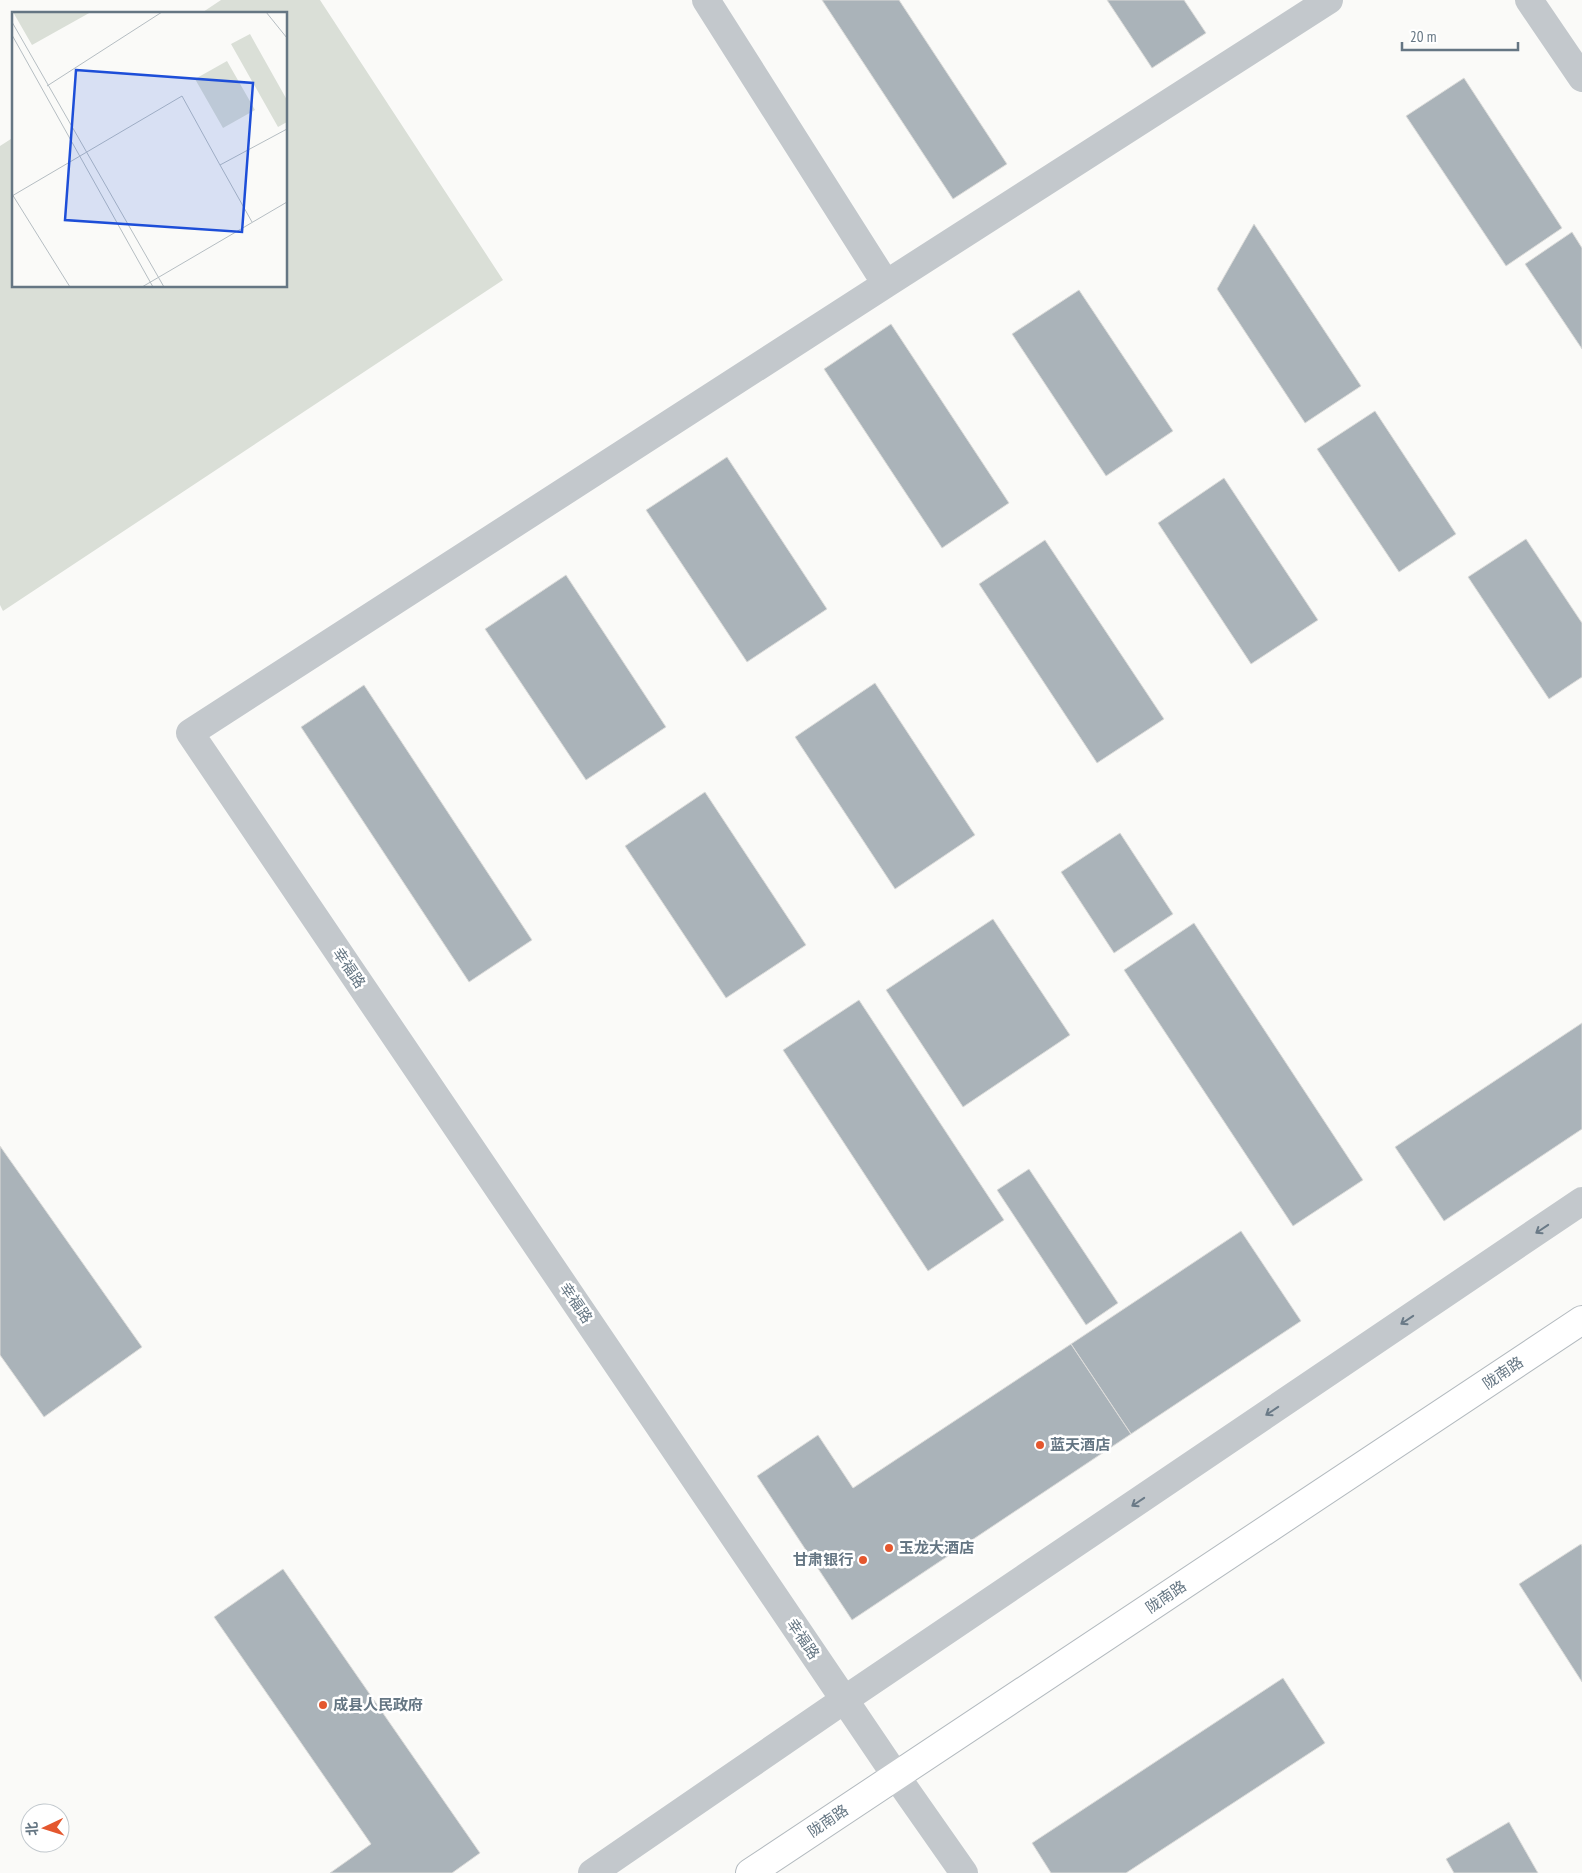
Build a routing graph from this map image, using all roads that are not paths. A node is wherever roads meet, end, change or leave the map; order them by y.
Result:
1 (706, 0) edge
2 (1329, 0) edge
3 (1529, 0) edge
4 (1582, 78) edge
5 (886, 284) junction
6 (1582, 1201) edge
7 (1582, 1320) edge
8 (844, 1700) junction
9 (896, 1776) junction
10 (592, 1873) edge
11 (750, 1873) edge
12 (964, 1873) edge

1 - 5 street
2 - 5 street
3 - 4 street
5 - 8 street, 幸福路
6 -> 8 street
7 - 9 main road, 陇南路
8 - 9 street, 幸福路
8 - 10 street
9 - 11 main road, 陇南路
9 - 12 street, 幸福路

